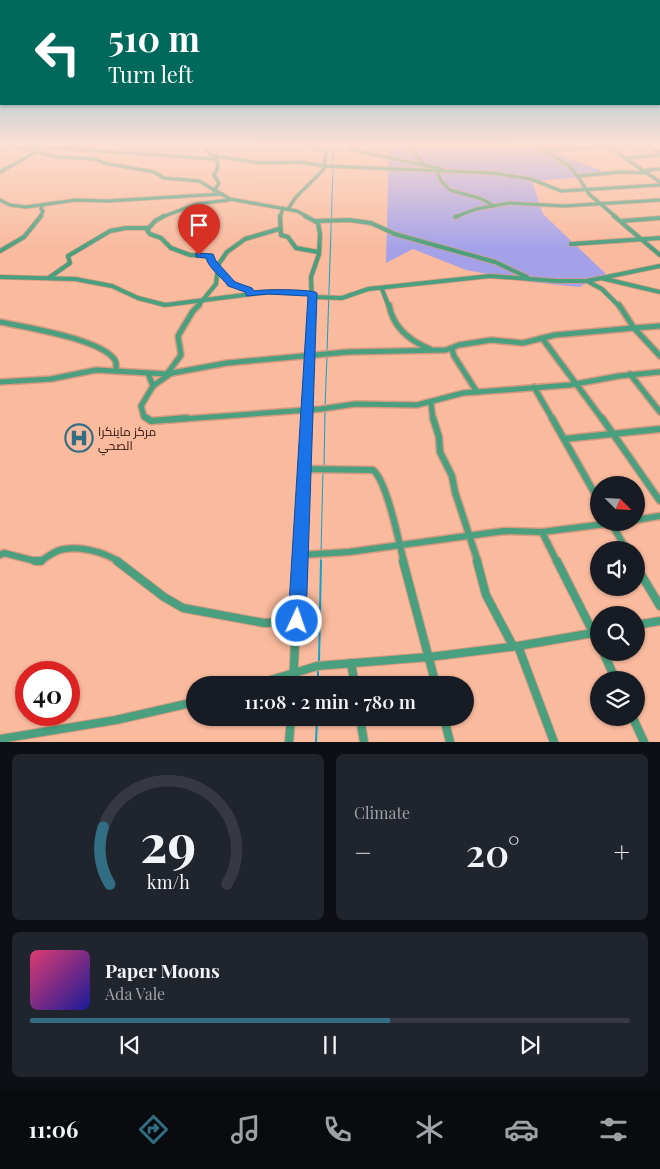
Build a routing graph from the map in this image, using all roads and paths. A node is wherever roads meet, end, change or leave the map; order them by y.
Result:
1 (183, 180) edge
2 (217, 180) edge
3 (314, 180) edge
4 (441, 180) edge
5 (532, 180) edge
6 (581, 180) edge
7 (660, 183) edge
8 (587, 189) junction
9 (214, 191) junction
10 (222, 194) junction
11 (0, 200) edge
12 (230, 200) junction
13 (660, 200) edge
14 (602, 204) junction
15 (42, 205) junction
16 (494, 206) junction
17 (283, 208) junction
18 (288, 209) junction
19 (455, 217) dead end
20 (660, 218) edge
21 (317, 221) junction
22 (620, 221) junction
23 (148, 228) junction
24 (279, 229) junction
25 (660, 238) edge
26 (642, 240) junction
27 (571, 244) dead end
28 (0, 251) edge
29 (318, 252) junction
30 (660, 255) edge
31 (660, 266) edge
32 (217, 267) junction
33 (0, 277) edge
34 (50, 277) junction
35 (530, 278) junction
36 (599, 278) junction
37 (587, 281) junction
38 (601, 286) junction
39 (382, 288) junction
40 (660, 292) edge
41 (251, 294) junction
42 (313, 295) junction
43 (205, 299) junction
44 (0, 322) edge
45 (660, 326) edge
46 (634, 328) junction
47 (542, 338) junction
48 (452, 349) junction
49 (436, 350) junction
50 (446, 350) junction
51 (310, 356) junction
52 (454, 356) junction
53 (660, 356) edge
54 (116, 371) junction
55 (660, 372) edge
56 (148, 373) junction
57 (169, 374) junction
58 (630, 374) junction
59 (0, 382) edge
60 (576, 385) junction
61 (153, 386) junction
62 (534, 387) junction
63 (477, 392) junction
64 (431, 402) junction
65 (307, 410) junction
66 (660, 412) edge
67 (660, 429) edge
68 (614, 434) junction
69 (564, 439) junction
70 (304, 469) junction
71 (590, 485) edge
72 (660, 502) edge
73 (660, 516) edge
74 (645, 518) edge
75 (590, 526) edge
76 (542, 532) junction
77 (469, 535) junction
78 (400, 544) junction
79 (0, 555) edge
80 (300, 555) junction
81 (645, 581) edge
82 (660, 606) edge
83 (297, 621) junction
84 (660, 621) edge
85 (590, 622) edge
86 (645, 624) edge
87 (590, 634) edge
88 (515, 646) junction
89 (429, 657) junction
90 (351, 663) junction
91 (294, 673) junction
92 (284, 676) edge
93 (294, 676) edge
94 (353, 676) edge
95 (434, 676) edge
96 (186, 704) edge
97 (290, 726) edge
98 (361, 726) edge
99 (446, 726) edge
100 (637, 726) edge
101 (0, 739) edge
102 (289, 742) edge
103 (364, 742) edge
104 (450, 742) edge
105 (554, 742) edge
106 (644, 742) edge

1 - 9 street
2 - 9 street
3 - 18 street
4 - 16 street
5 - 8 street
6 - 8 street
7 - 8 street
8 - 14 street
9 - 10 street
10 - 12 street
10 - 15 street
11 - 15 street
12 - 17 street
12 - 23 street
13 - 14 street
14 - 16 street
14 - 22 street
15 - 28 street
16 - 19 street
17 - 18 street
17 - 24 street
18 - 21 street
20 - 22 street
21 - 29 street
21 - 35 street
22 - 26 street
23 - 32 street
23 - 34 street
24 - 29 street
24 - 32 street
25 - 26 street
26 - 27 street
26 - 30 street
29 - 42 street
31 - 36 street
32 - 41 street
32 - 43 street
33 - 34 street
34 - 43 street
35 - 37 street
35 - 39 street
36 - 37 street
36 - 38 street
36 - 40 street
37 - 38 street
38 - 46 street
39 - 42 street
39 - 49 street
41 - 42 street
41 - 43 street
42 - 51 street
43 - 57 street
44 - 54 street
45 - 46 street
46 - 47 street
46 - 53 street
47 - 48 street
47 - 60 street
48 - 50 street
48 - 52 street
49 - 50 street
49 - 51 street
50 - 52 street
51 - 57 street
51 - 65 street
52 - 63 street
54 - 56 street
54 - 59 street
55 - 58 street
56 - 57 street
56 - 61 street
57 - 61 street
58 - 60 street
58 - 66 street
60 - 62 street
60 - 68 street
61 - 65 street
62 - 63 street
62 - 69 street
63 - 64 street
64 - 65 street
64 - 77 street
65 - 70 street
67 - 68 street
68 - 69 street
68 - 72 street
69 - 71 street
70 - 78 street
70 - 80 street
73 - 74 street
75 - 76 street
76 - 77 street
76 - 85 street
77 - 78 street
77 - 88 street
78 - 80 street
78 - 89 street
79 - 83 street
80 - 83 street
81 - 82 street
83 - 91 street
84 - 86 street
87 - 88 street
88 - 89 street
88 - 105 street
89 - 90 street
89 - 95 street
90 - 91 street
90 - 94 street
91 - 92 street
91 - 93 street
96 - 101 street
97 - 102 street
98 - 103 street
99 - 104 street
100 - 106 street

